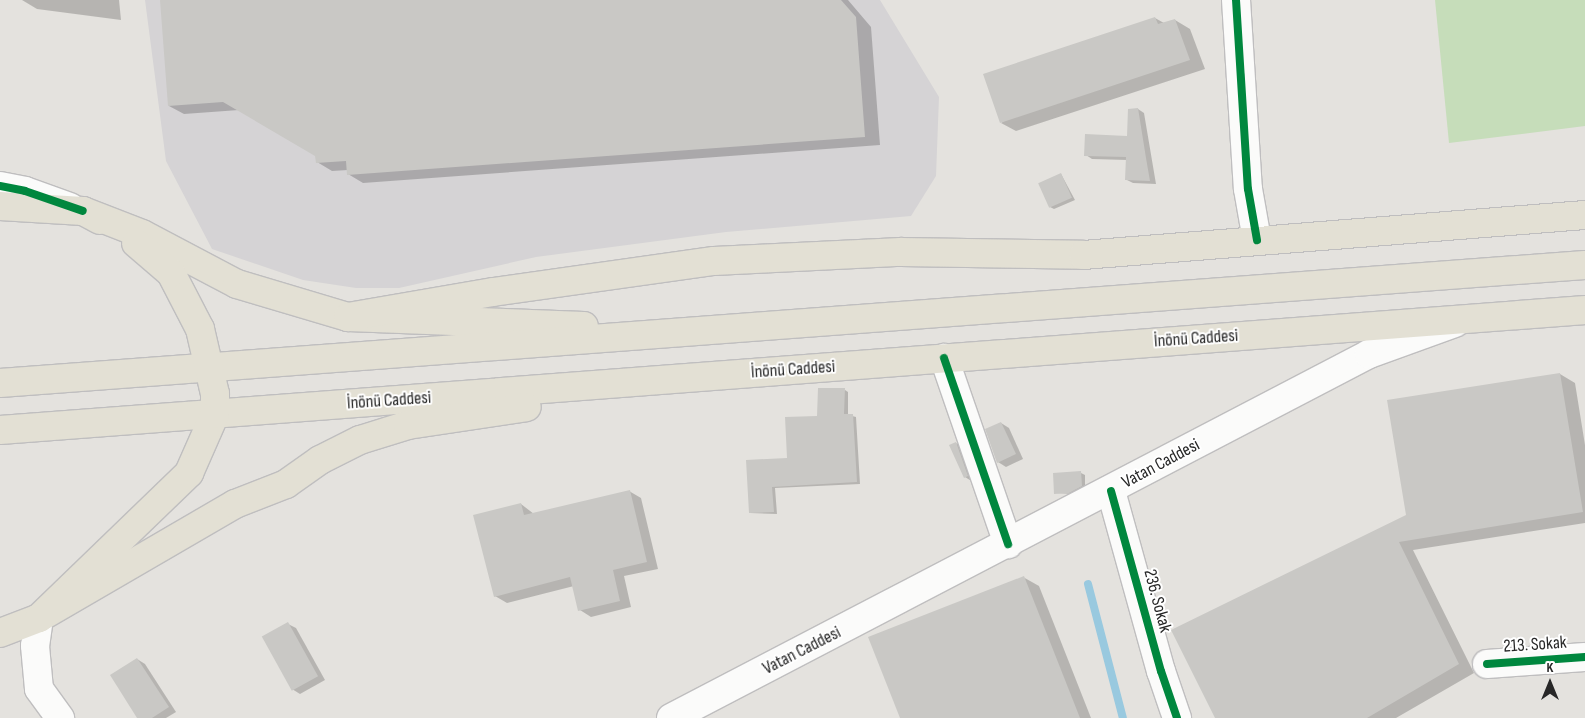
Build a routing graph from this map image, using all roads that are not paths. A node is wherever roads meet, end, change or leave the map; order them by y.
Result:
1 (1236, 0) edge
2 (0, 186) edge
3 (0, 206) edge
4 (83, 211) junction
5 (1585, 215) edge
6 (1257, 240) junction
7 (1585, 265) edge
8 (1585, 310) edge
9 (348, 317) junction
10 (1470, 318) junction
11 (728, 330) junction
12 (944, 358) junction
13 (209, 369) junction
14 (732, 375) junction
15 (0, 383) edge
16 (215, 414) junction
17 (0, 430) edge
18 (1111, 491) junction
19 (1008, 544) junction
20 (40, 618) junction
21 (0, 633) edge
22 (1585, 657) edge
23 (1487, 664) dead end
24 (60, 718) edge
25 (671, 718) edge
26 (1177, 718) edge

1 - 6 main road
2 - 4 main road
3 - 4 main road
4 - 9 main road
4 - 13 main road
5 - 6 main road
6 - 9 main road
7 - 11 main road
8 - 10 main road, İnönü Caddesi
9 - 11 main road
10 - 12 main road, İnönü Caddesi
10 - 18 main road, Vatan Caddesi
11 - 13 main road
12 - 14 main road, İnönü Caddesi
12 - 19 main road
13 - 15 main road
13 - 16 main road
14 - 16 main road, İnönü Caddesi
14 - 20 main road
16 - 17 main road, İnönü Caddesi
16 - 20 main road
18 - 19 main road, Vatan Caddesi
18 - 26 main road, 236. Sokak
19 - 25 main road, Vatan Caddesi
20 - 21 main road
20 - 24 main road
22 - 23 main road, 213. Sokak

